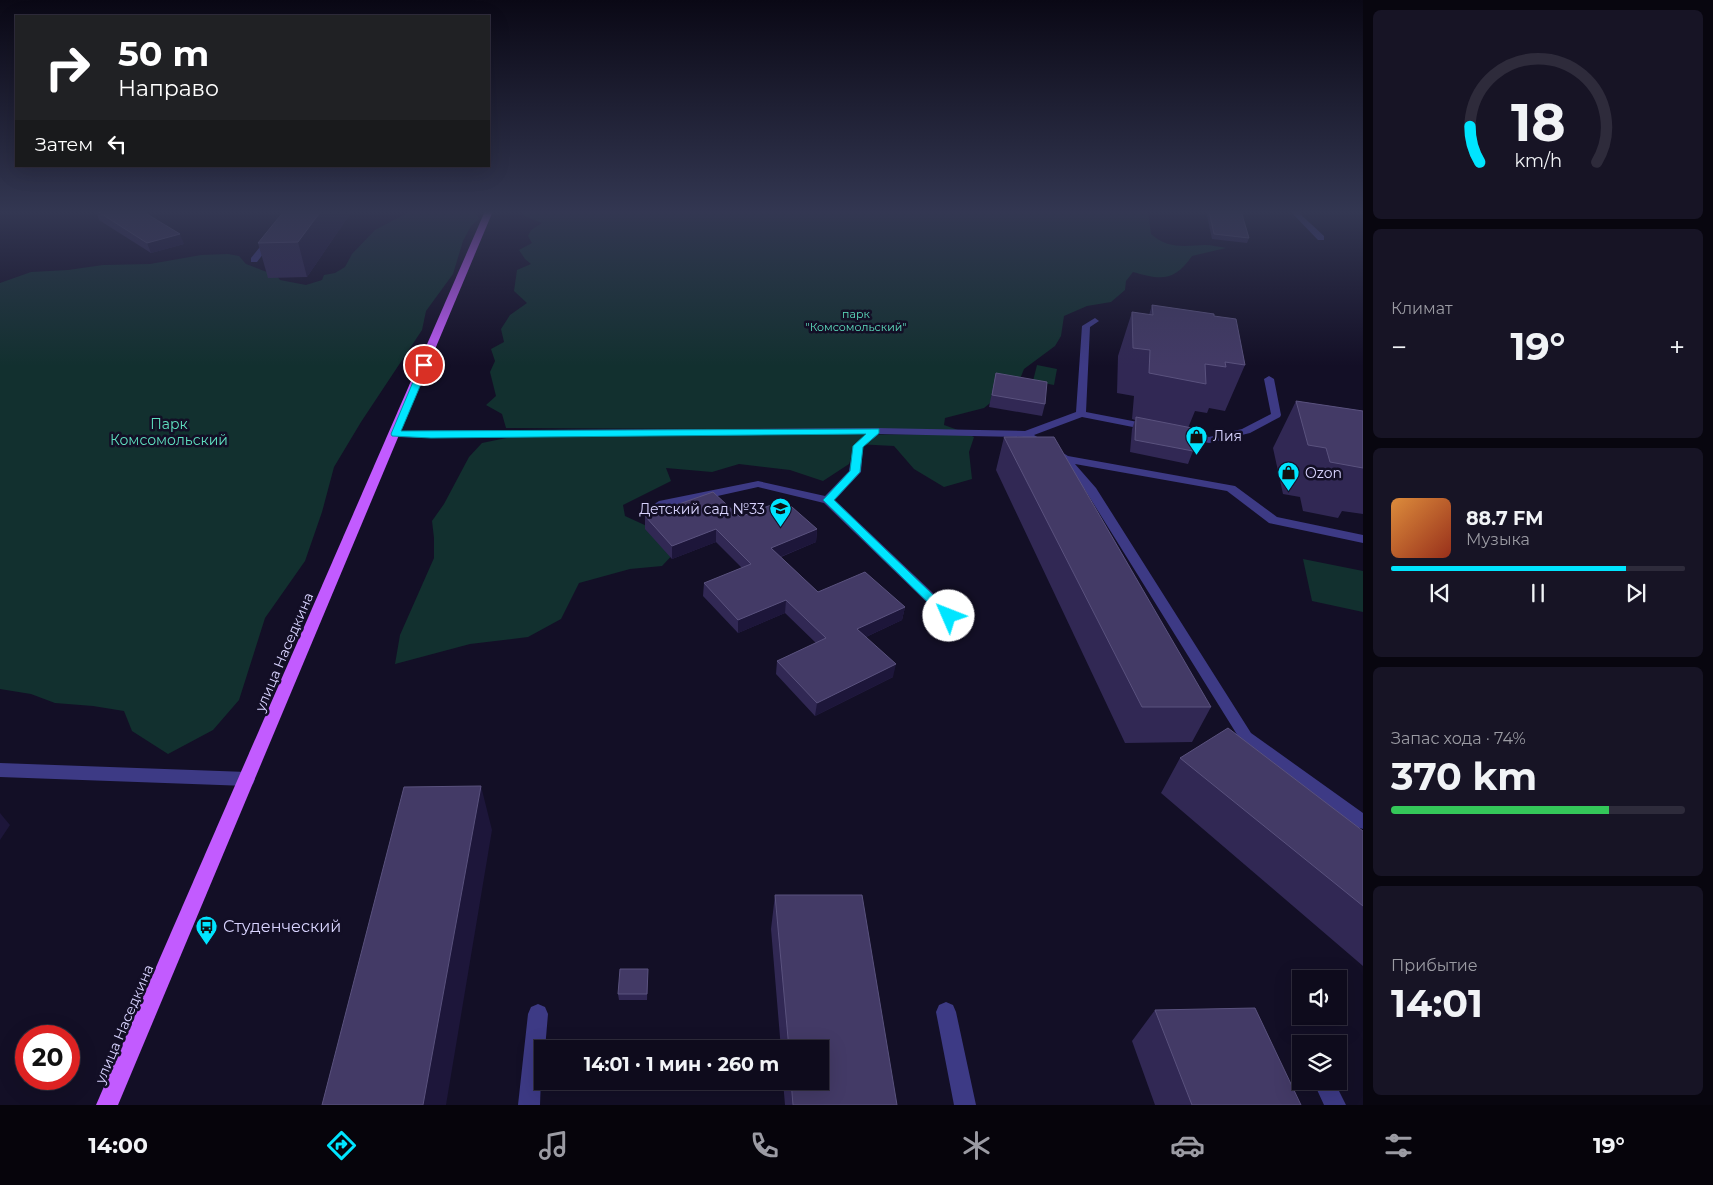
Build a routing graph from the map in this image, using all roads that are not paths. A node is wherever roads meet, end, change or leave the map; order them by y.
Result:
1 (467, 263) edge
2 (1095, 322) dead end
3 (1269, 379) dead end
4 (1081, 414) junction
5 (876, 431) junction
6 (396, 434) junction
7 (1026, 434) junction
8 (1065, 459) junction
9 (828, 500) junction
10 (659, 505) dead end
11 (1363, 539) edge
12 (949, 616) dead end
13 (0, 770) edge
14 (247, 779) junction
15 (1363, 822) edge
16 (946, 1012) dead end
17 (538, 1014) dead end
18 (1328, 1090) edge
19 (107, 1105) edge
20 (529, 1105) edge
21 (965, 1105) edge
22 (1335, 1105) edge

1 - 6 main road, улица Наседкина
2 - 4 lane
3 - 4 lane
4 - 7 lane
5 - 6 lane
5 - 7 lane
5 - 9 lane
6 - 14 main road, улица Наседкина
7 - 8 lane
8 - 11 lane
8 - 15 lane
9 - 10 lane
9 - 12 lane
13 - 14 lane
14 - 19 main road, улица Наседкина
16 - 21 lane
17 - 20 lane
18 - 22 lane

